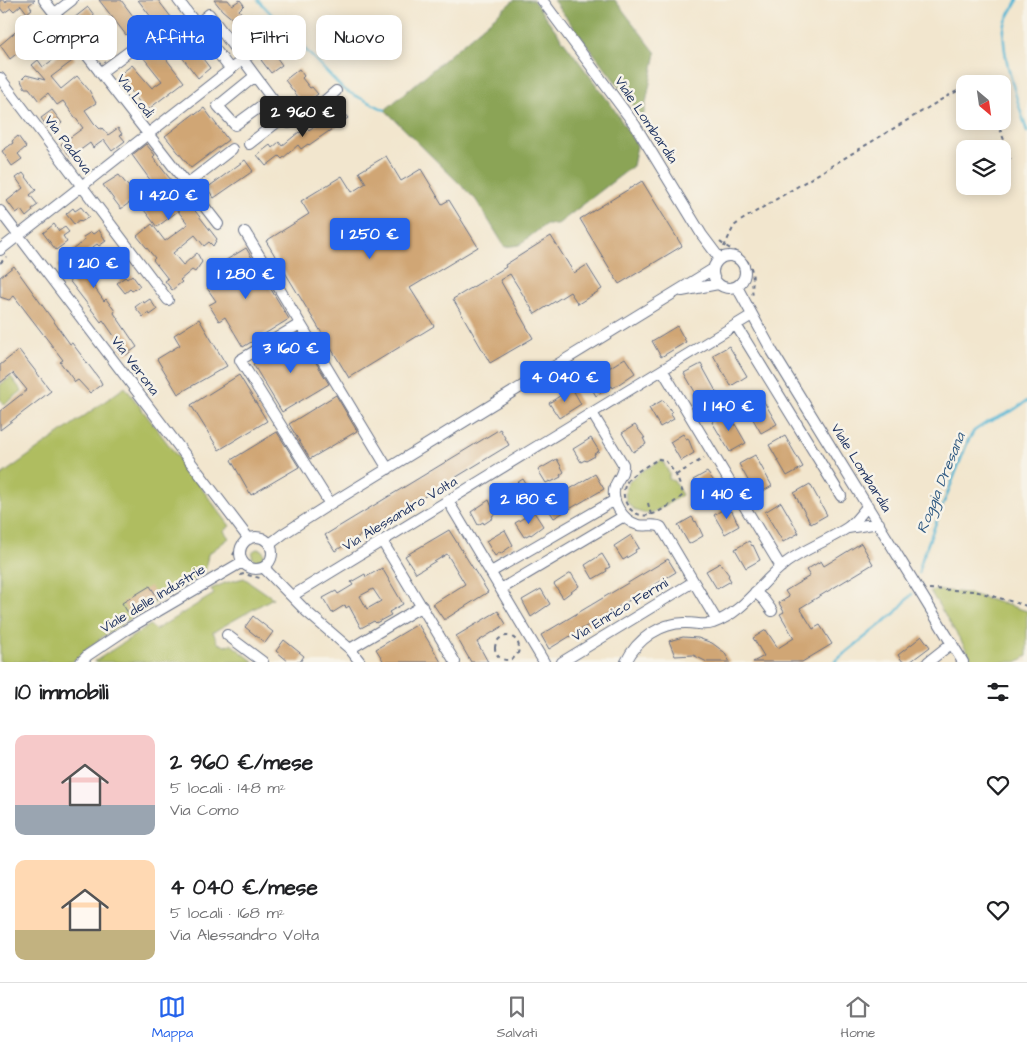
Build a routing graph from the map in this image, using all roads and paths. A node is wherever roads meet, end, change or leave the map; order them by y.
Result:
1 (44, 0) edge
2 (72, 0) edge
3 (178, 0) edge
4 (542, 0) edge
5 (54, 14) junction
6 (189, 15) edge
7 (222, 32) edge
8 (232, 45) edge
9 (127, 52) edge
10 (222, 58) edge
11 (243, 60) joint
12 (230, 69) junction
13 (100, 73) junction
14 (255, 76) junction
15 (0, 78) edge
16 (336, 91) dead end
17 (956, 92) edge
18 (272, 98) junction
19 (285, 116) junction
20 (147, 134) junction
21 (249, 144) dead end
22 (232, 149) dead end
23 (187, 184) junction
24 (82, 186) junction
25 (0, 211) edge
26 (218, 224) dead end
27 (245, 232) dead end
28 (19, 236) junction
29 (0, 250) edge
30 (720, 259) junction
31 (713, 269) junction
32 (718, 284) junction
33 (737, 287) junction
34 (670, 296) junction
35 (168, 300) dead end
36 (752, 315) junction
37 (300, 324) junction
38 (736, 325) junction
39 (663, 370) junction
40 (592, 413) junction
41 (712, 454) junction
42 (388, 469) junction
43 (676, 475) junction
44 (841, 496) dead end
45 (615, 500) junction
46 (448, 501) junction
47 (648, 503) dead end
48 (330, 504) junction
49 (868, 506) junction
50 (651, 515) junction
51 (624, 516) junction
52 (878, 523) junction
53 (847, 528) junction
54 (249, 539) junction
55 (382, 541) junction
56 (270, 544) junction
57 (242, 562) junction
58 (781, 567) junction
59 (264, 568) junction
60 (491, 572) junction
61 (693, 582) junction
62 (501, 589) junction
63 (919, 589) junction
64 (755, 592) junction
65 (292, 596) junction
66 (422, 606) junction
67 (1027, 606) edge
68 (772, 611) dead end
69 (718, 621) junction
70 (227, 635) dead end
71 (505, 637) joint
72 (952, 643) junction
73 (350, 649) junction
74 (80, 662) edge
75 (263, 662) edge
76 (360, 662) edge
77 (455, 662) edge
78 (544, 662) edge
79 (562, 662) edge
80 (626, 662) edge
81 (928, 662) edge
82 (963, 662) edge

1 - 5 street, Via Lodi
2 - 5 street
3 - 6 street
4 - 30 street, Viale Lombardia
5 - 13 street, Via Lodi
7 - 8 street
9 - 13 street
10 - 12 street
11 - 12 street
11 - 14 street
12 - 20 street
13 - 20 street, Via Lodi
14 - 18 street
14 - 18 street
15 - 24 street, Via Padova
16 - 19 street
17 - 30 path
18 - 19 street
19 - 21 street
20 - 23 street, Via Lodi
20 - 24 street
22 - 23 street
23 - 26 street, Via Lodi
24 - 28 street
24 - 35 street, Via Padova
25 - 28 street, Via Verona
27 - 37 street
28 - 29 street
28 - 54 street, Via Verona
30 - 31 street
30 - 33 street
31 - 32 street
31 - 34 street
32 - 33 street
32 - 34 street
33 - 36 street, Viale Lombardia
34 - 42 street
36 - 38 street, Via Alessandro Volta
36 - 49 street, Viale Lombardia
37 - 42 street
37 - 48 street
38 - 39 street, Via Alessandro Volta
38 - 44 street
39 - 40 street, Via Alessandro Volta
39 - 41 street
40 - 45 street
40 - 46 street, Via Alessandro Volta
41 - 43 path
41 - 58 street
42 - 48 street
43 - 50 path
43 - 50 path
45 - 51 street
45 - 60 street
46 - 55 street, Via Alessandro Volta
46 - 60 street
47 - 50 path
48 - 56 street
49 - 52 street, Viale Lombardia
49 - 53 street
51 - 61 street
51 - 62 street
52 - 53 street
52 - 63 street, Viale Lombardia
53 - 58 street
54 - 56 street
54 - 57 street
55 - 65 street, Via Alessandro Volta
55 - 66 street
56 - 59 street
57 - 59 street
57 - 74 street, Viale delle Industrie
58 - 64 street
59 - 65 street
60 - 62 street
61 - 69 street
61 - 79 street, Via Enrico Fermi
62 - 78 street
63 - 67 path
63 - 72 street, Viale Lombardia
64 - 68 street
64 - 69 street
65 - 73 street
66 - 73 street
66 - 77 street
69 - 80 street
70 - 75 street
71 - 71 path
72 - 81 street
72 - 82 street, Viale Lombardia
73 - 76 street

